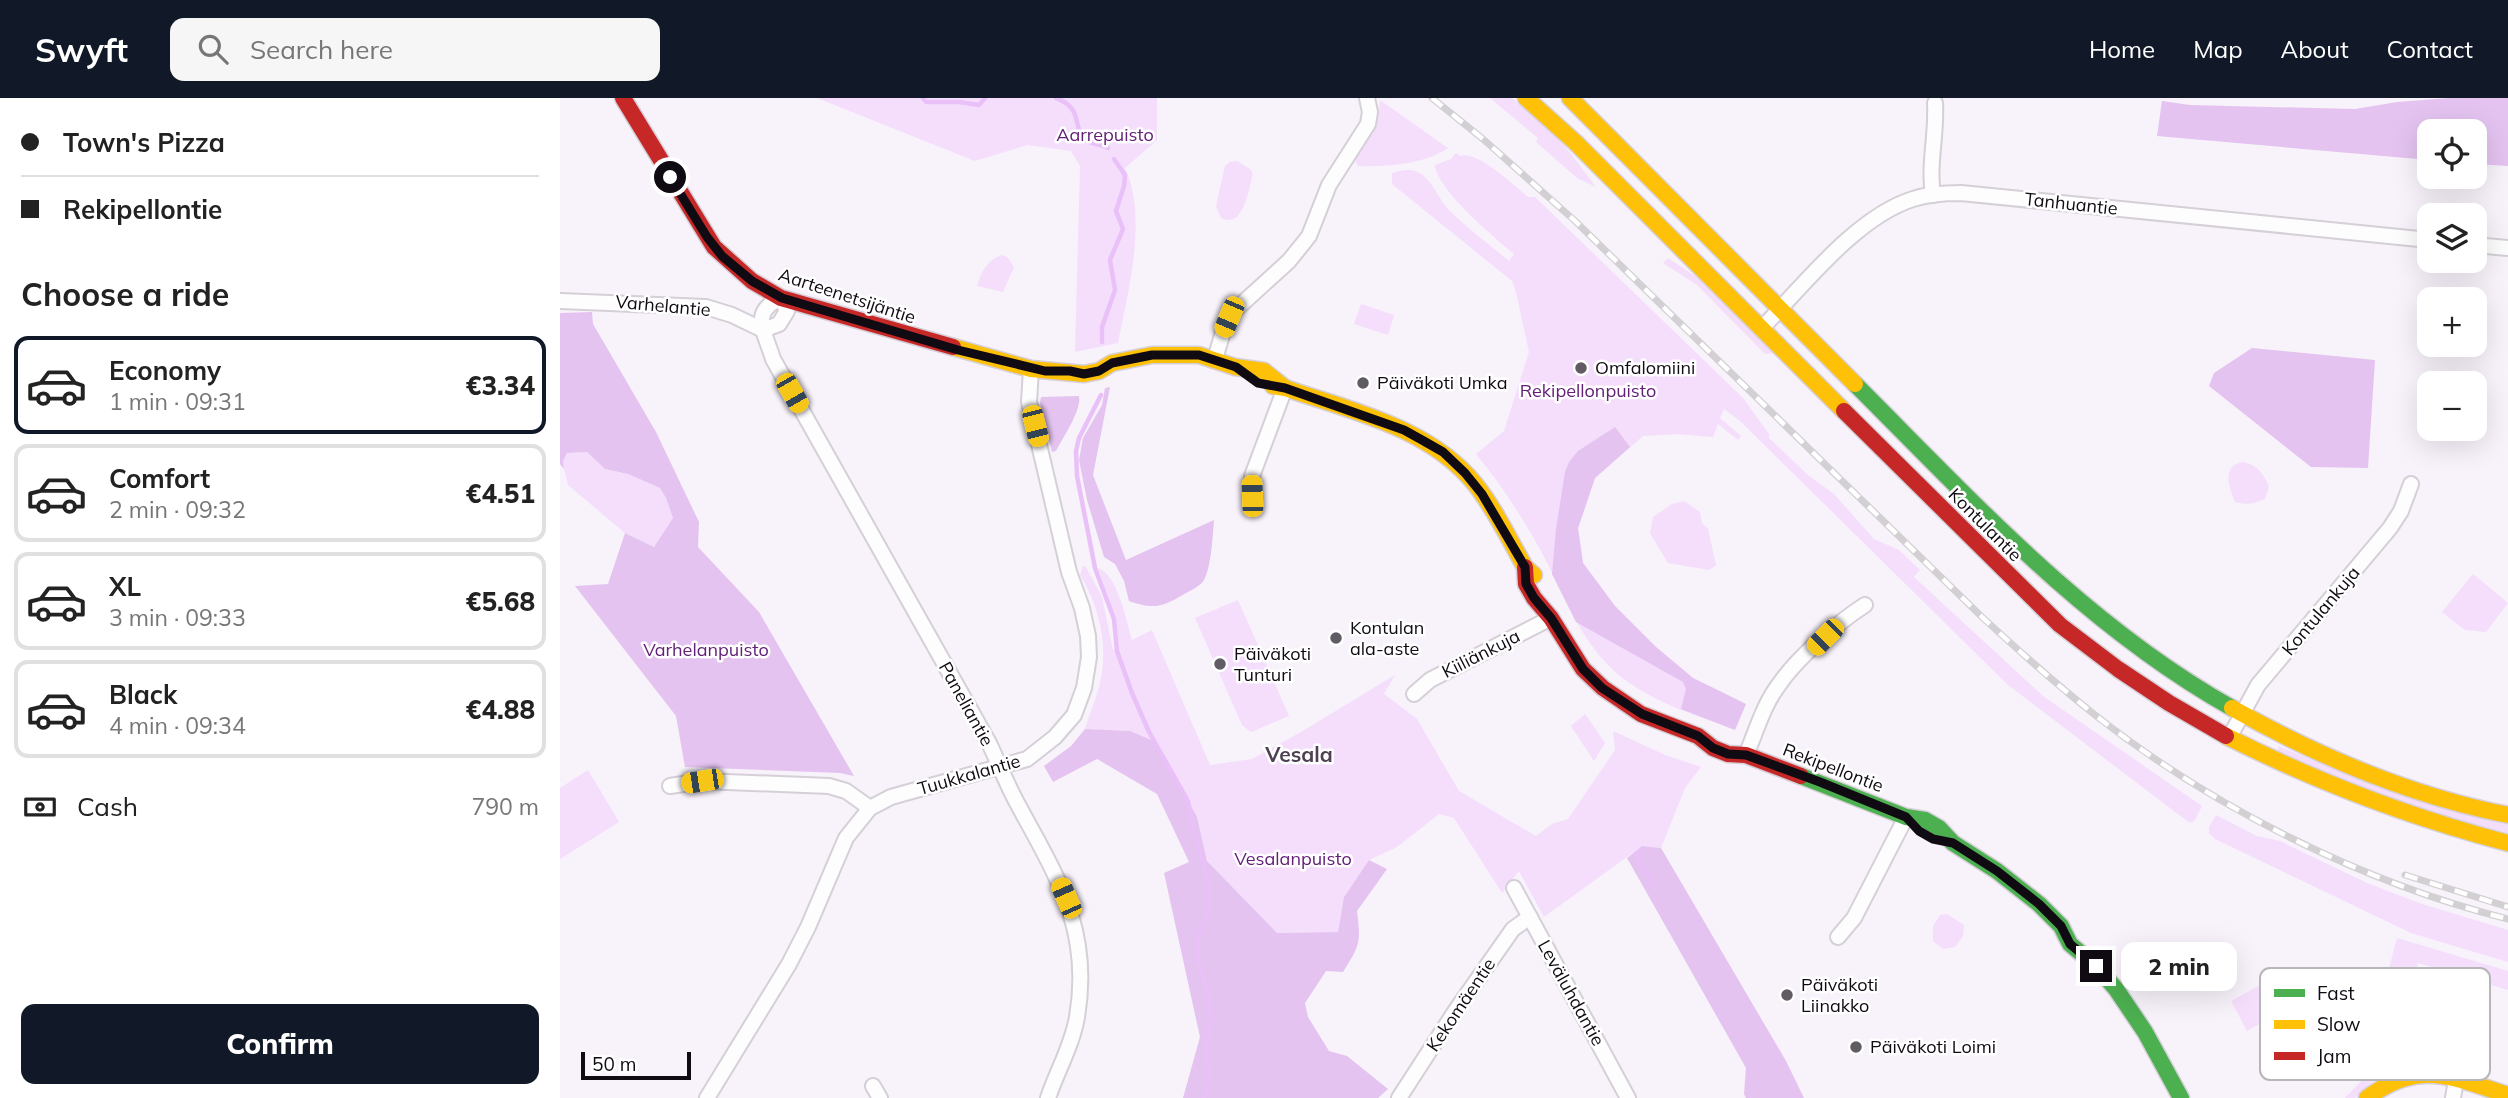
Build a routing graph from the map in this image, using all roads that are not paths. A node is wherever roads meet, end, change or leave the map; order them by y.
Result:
1 (623, 98) edge
2 (1367, 98) edge
3 (1526, 98) edge
4 (1570, 98) edge
5 (1935, 103) dead end
6 (1933, 195) junction
7 (2417, 239) edge
8 (2487, 246) edge
9 (2508, 248) edge
10 (782, 298) junction
11 (560, 301) edge
12 (1781, 308) junction
13 (1762, 328) junction
14 (763, 330) junction
15 (1215, 359) junction
16 (1031, 369) junction
17 (1285, 388) junction
18 (2411, 484) dead end
19 (1252, 496) dead end
20 (1865, 605) dead end
21 (1551, 618) junction
22 (1414, 694) dead end
23 (2241, 715) junction
24 (2229, 738) junction
25 (1746, 755) junction
26 (1001, 767) junction
27 (670, 786) dead end
28 (870, 808) junction
29 (2508, 816) edge
30 (1906, 817) junction
31 (2508, 843) edge
32 (1514, 888) dead end
33 (1530, 918) junction
34 (1838, 937) dead end
35 (2391, 1080) edge
36 (2456, 1080) joint
37 (2508, 1095) edge
38 (707, 1098) edge
39 (1048, 1098) edge
40 (1399, 1098) edge
41 (1628, 1098) edge
42 (2181, 1098) edge
43 (2367, 1098) edge
44 (2453, 1098) edge

1 - 10 main road, Aarteenetsijäntie
2 - 15 street
3 - 13 main road, Kontulantie
4 - 12 main road, Kontulantie
5 - 6 street
6 - 7 street, Tanhuantie
6 - 12 street, Tanhuantie
8 - 9 street
10 - 14 street
10 - 16 main road, Aarteenetsijäntie
11 - 14 street, Varhelantie
12 - 13 street, Tanhuantie
12 - 23 main road, Kontulantie
13 - 24 main road, Kontulantie
14 - 26 street, Paneliantie
15 - 16 main road, Aarteenetsijäntie
15 - 17 main road, Rekipellontie
16 - 26 street, Tuukkalantie
17 - 19 street
17 - 21 main road, Rekipellontie
18 - 23 street, Kontulankuja
20 - 25 street
21 - 22 street, Kiiliänkuja
21 - 25 main road, Rekipellontie
23 - 24 street, Kontulankuja
23 - 29 main road, Kontulantie
24 - 31 main road, Kontulantie
25 - 30 main road, Rekipellontie
26 - 28 street, Tuukkalantie
26 - 39 street, Paneliantie
27 - 28 street
28 - 38 street, Tuukkalantie
30 - 34 street
30 - 42 main road, Rekipellontie
32 - 33 street, Leväluhdantie
33 - 40 street, Kekomäentie
33 - 41 street, Leväluhdantie
35 - 43 main road
36 - 37 main road
36 - 44 street

